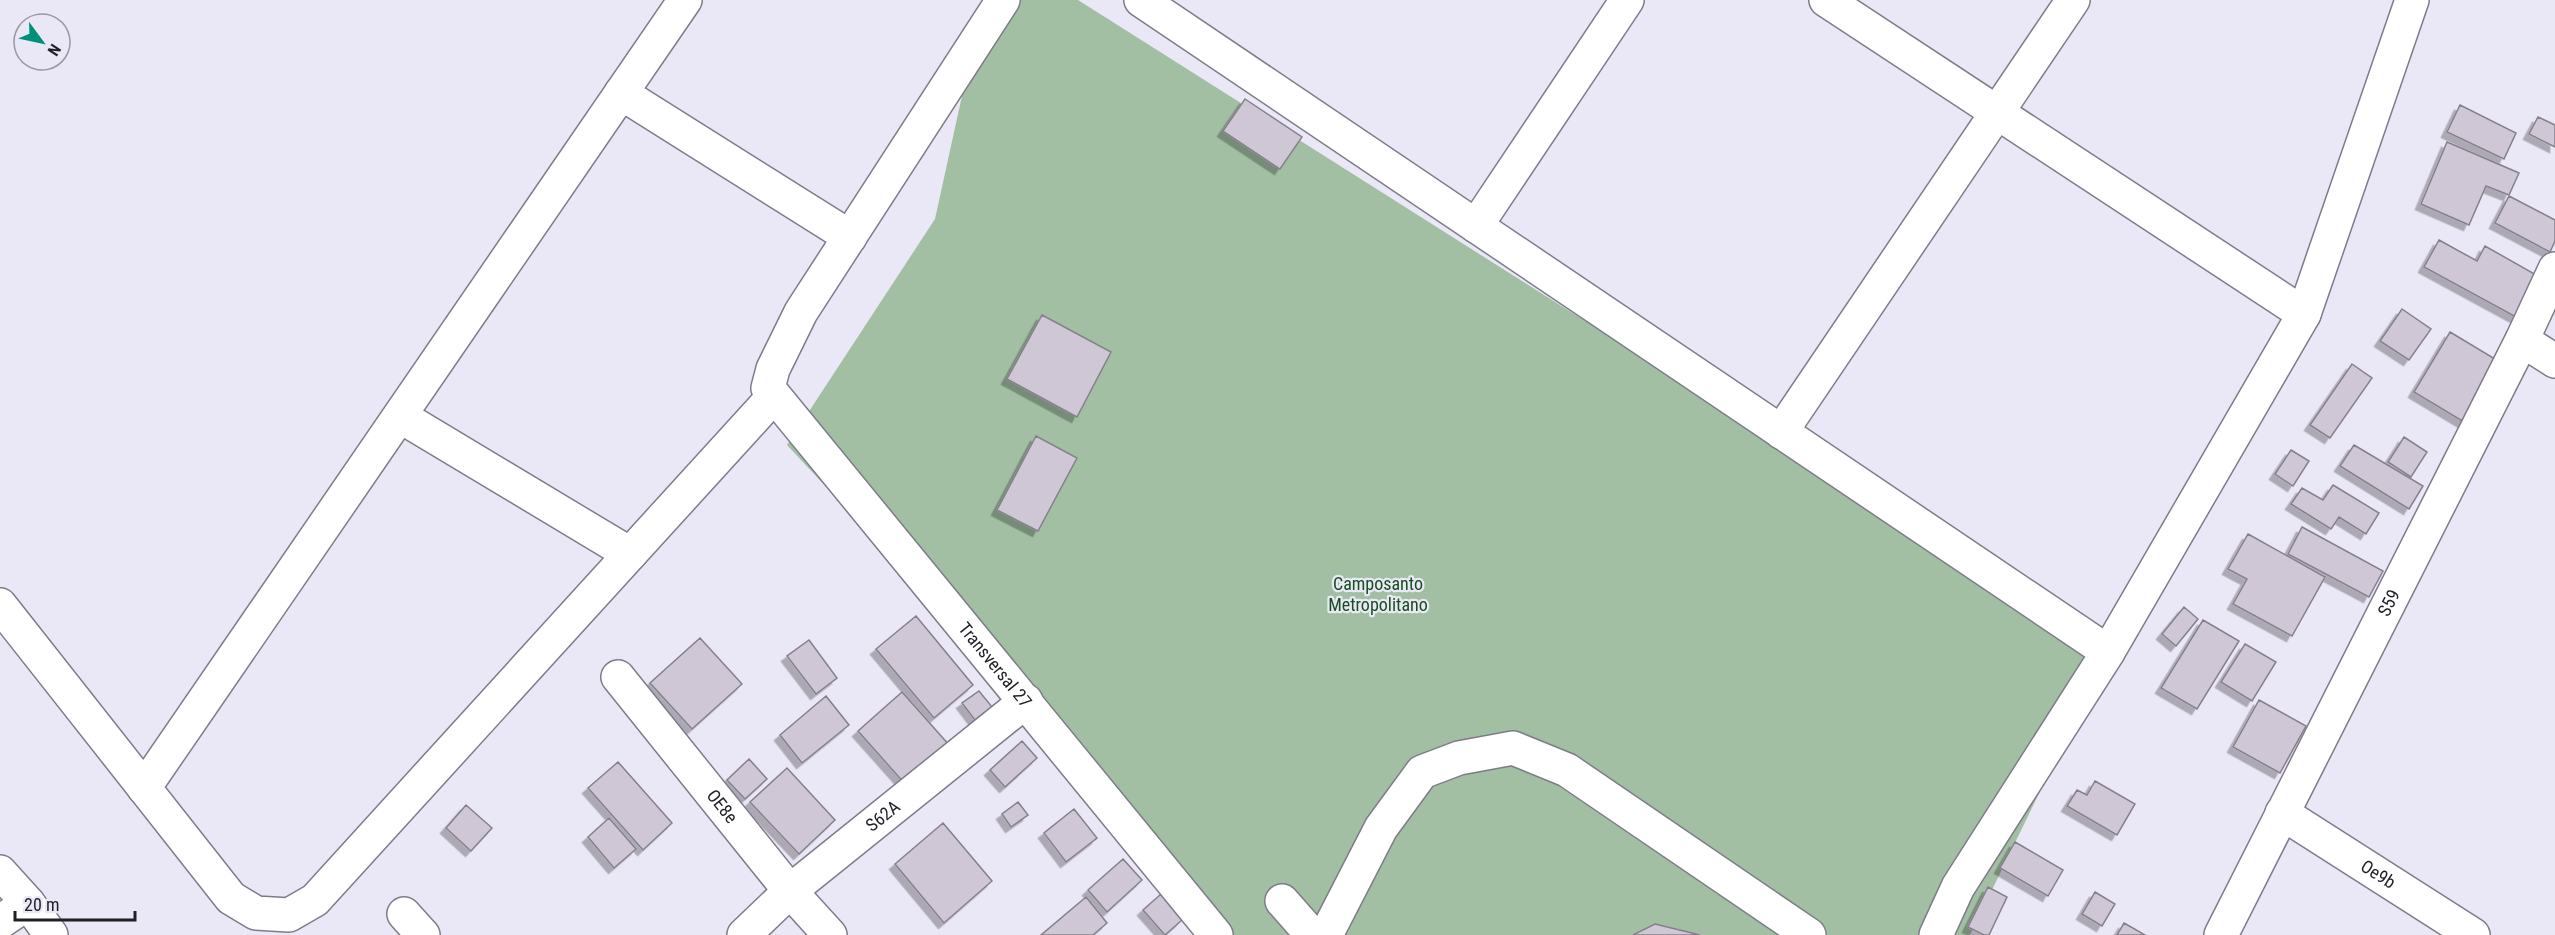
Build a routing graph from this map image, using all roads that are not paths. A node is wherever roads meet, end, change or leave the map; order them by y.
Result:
1 (685, 0) edge
2 (1003, 0) edge
3 (1626, 0) edge
4 (1826, 0) edge
5 (2073, 0) edge
6 (2412, 0) edge
7 (1158, 5) edge
8 (621, 93) junction
9 (1998, 112) junction
10 (1476, 226) junction
11 (850, 237) junction
12 (2555, 269) edge
13 (2304, 314) junction
14 (2522, 340) junction
15 (2555, 361) edge
16 (774, 396) junction
17 (400, 416) junction
18 (1781, 432) junction
19 (630, 554) junction
20 (0, 605) edge
21 (2108, 652) junction
22 (618, 677) dead end
23 (1026, 700) junction
24 (144, 788) junction
25 (2282, 813) junction
26 (0, 872) edge
27 (790, 891) junction
28 (1282, 901) dead end
29 (28, 903) junction
30 (0, 922) edge
31 (51, 935) edge
32 (744, 935) edge
33 (830, 935) edge
34 (1216, 935) edge
35 (1312, 935) edge
36 (1326, 935) edge
37 (1809, 935) edge
38 (1936, 935) edge
39 (2221, 935) edge
40 (2473, 935) edge

1 - 8 street
2 - 11 street
3 - 10 street
4 - 9 street
5 - 9 street
6 - 13 street
7 - 10 street
8 - 11 street
8 - 17 street
9 - 13 street
9 - 18 street
10 - 18 street
11 - 16 street
12 - 14 street, S59
13 - 21 street
14 - 15 street
14 - 25 street, S59
16 - 19 street
16 - 23 street, Transversal 27
17 - 19 street
17 - 24 street
18 - 21 street
19 - 24 street
20 - 24 street
21 - 38 street
22 - 27 street, OE8e
23 - 27 street, S62A
23 - 34 street, Transversal 27
25 - 39 street, S59
25 - 40 street, Oe9b
26 - 29 street
27 - 32 street, S62A
27 - 33 street, OE8e
28 - 35 street
29 - 30 street
29 - 31 street
36 - 37 street

